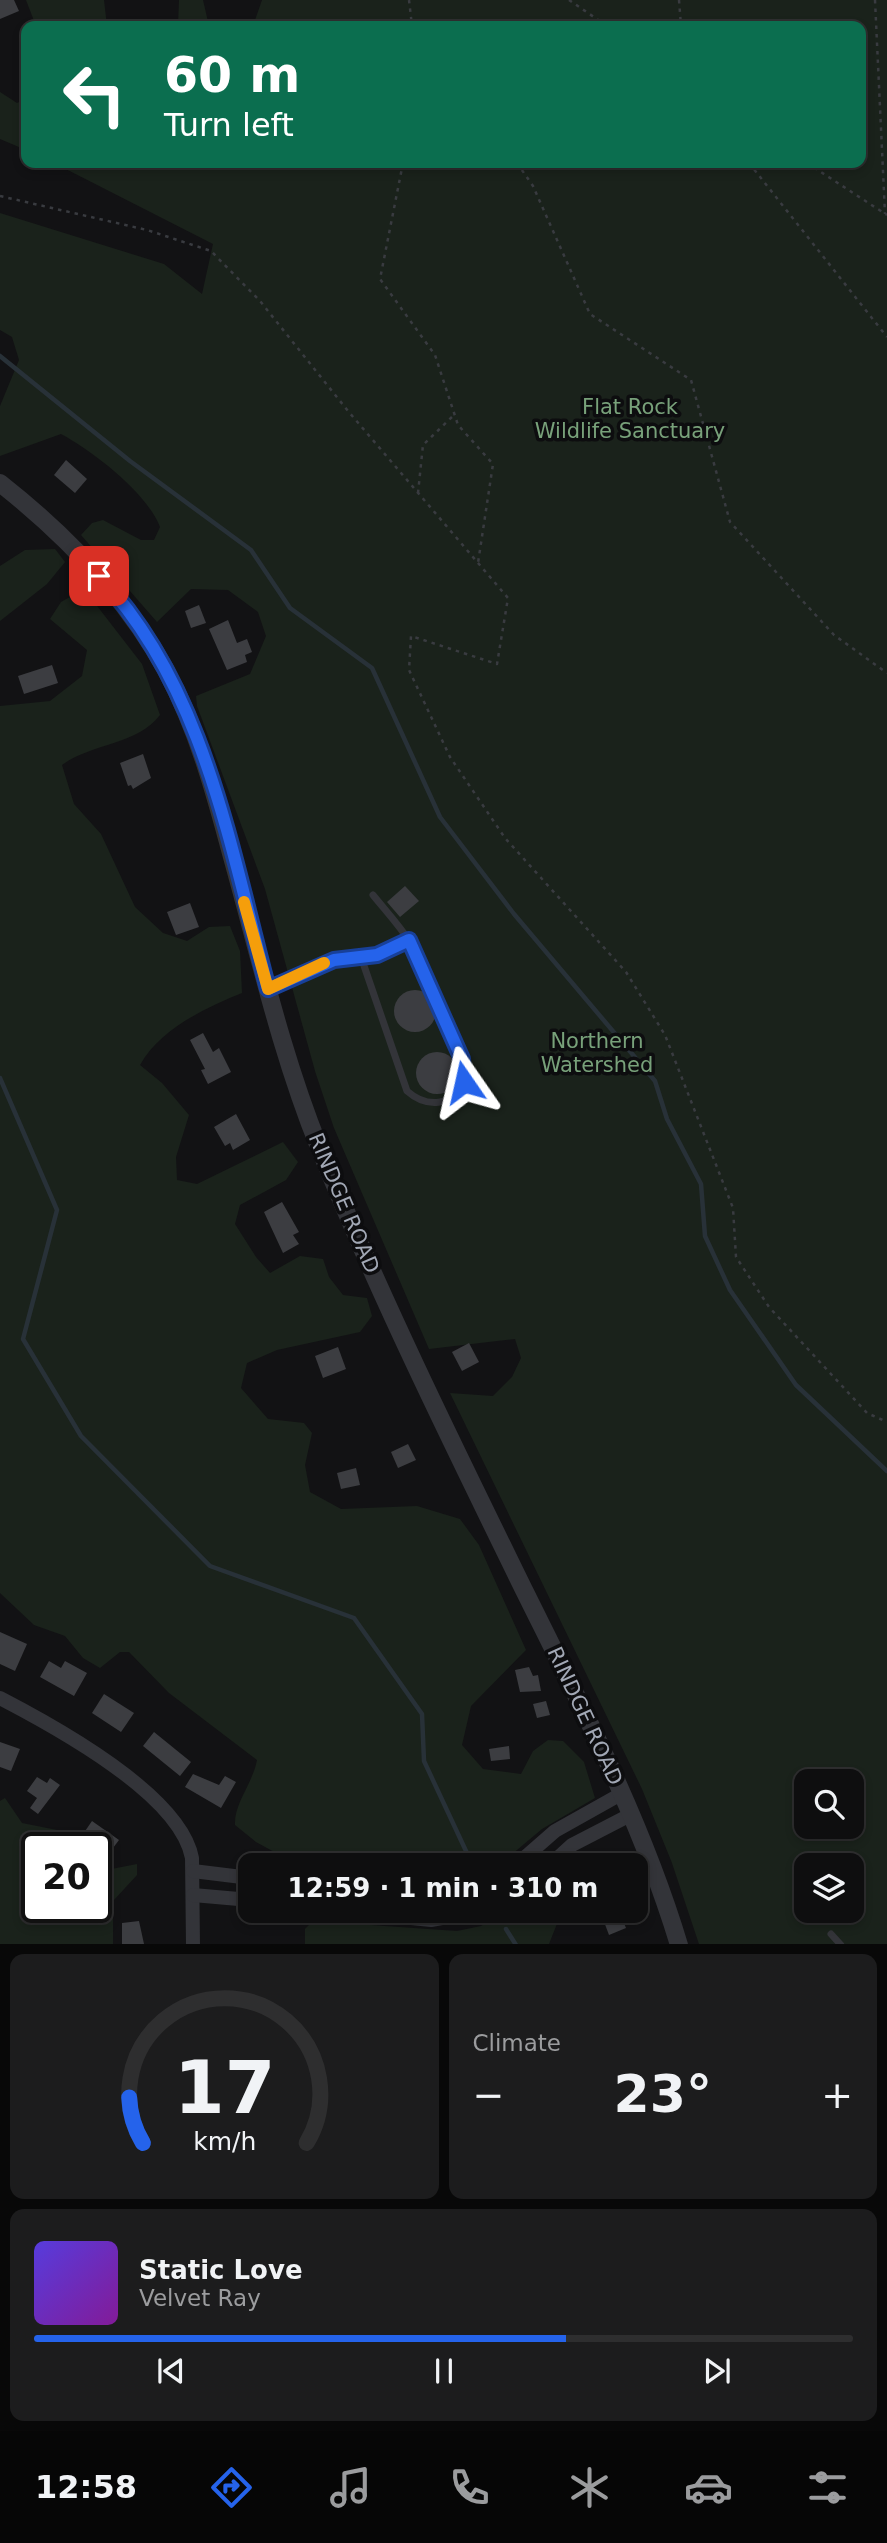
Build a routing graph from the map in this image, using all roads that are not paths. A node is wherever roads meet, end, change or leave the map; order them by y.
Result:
1 (0, 483) edge
2 (373, 895) dead end
3 (409, 940) junction
4 (361, 957) junction
5 (268, 989) junction
6 (0, 1698) edge
7 (621, 1794) junction
8 (630, 1815) junction
9 (530, 1853) edge
10 (563, 1853) edge
11 (193, 1871) junction
12 (238, 1877) edge
13 (193, 1895) junction
14 (238, 1899) edge
15 (831, 1934) dead end
16 (193, 1944) edge
17 (679, 1944) edge
18 (841, 1944) edge

1 - 5 street, RINDGE ROAD
2 - 3 lane
3 - 4 lane
3 - 4 lane
4 - 5 lane
5 - 7 street, RINDGE ROAD
6 - 11 street
7 - 8 street, RINDGE ROAD
7 - 9 street
8 - 10 street
8 - 17 street, RINDGE ROAD
11 - 12 street
11 - 13 street
13 - 14 street
13 - 16 street
15 - 18 lane

